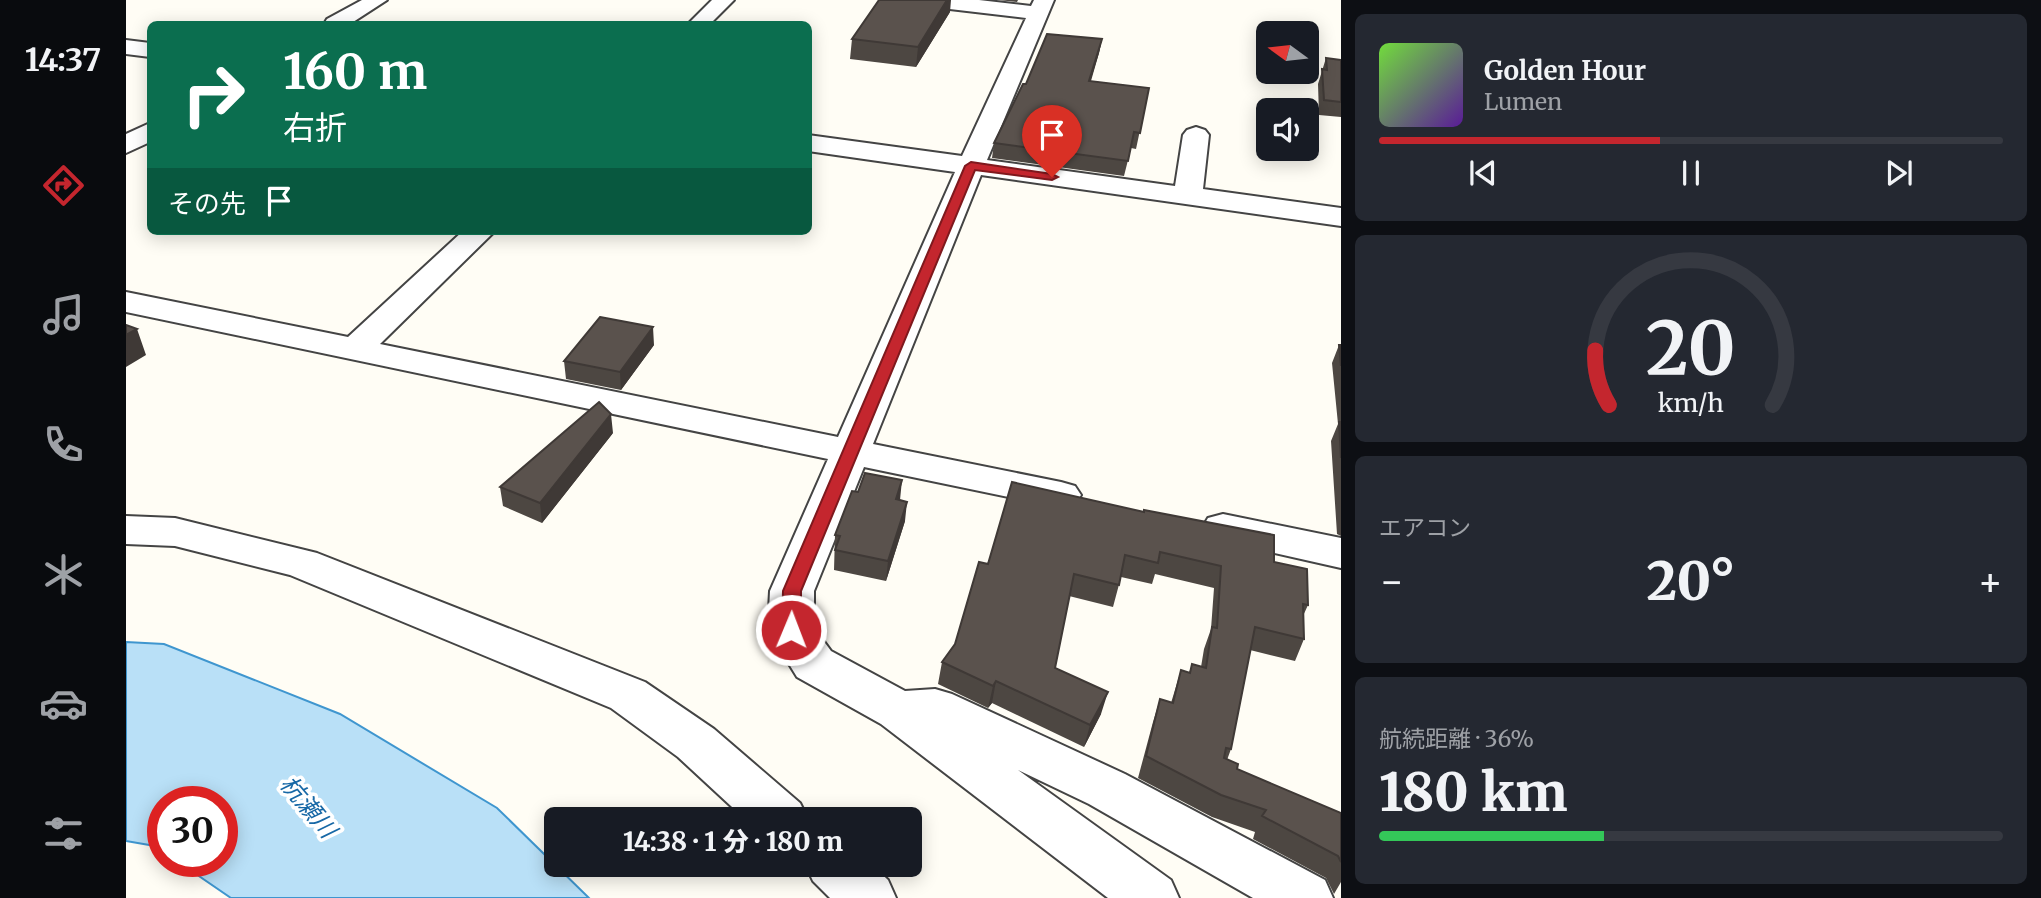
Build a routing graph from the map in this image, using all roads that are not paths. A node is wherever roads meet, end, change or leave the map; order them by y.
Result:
1 (377, 0) edge
2 (724, 0) edge
3 (924, 0) edge
4 (1042, 6) edge
5 (340, 21) edge
6 (701, 21) edge
7 (126, 47) edge
8 (147, 50) edge
9 (147, 133) edge
10 (1196, 135) dead end
11 (812, 144) edge
12 (126, 145) edge
13 (971, 166) junction
14 (1188, 196) junction
15 (1341, 217) edge
16 (477, 235) edge
17 (126, 302) edge
18 (356, 348) junction
19 (850, 452) junction
20 (1092, 501) edge
21 (1186, 520) edge
22 (126, 530) edge
23 (1341, 553) edge
24 (898, 710) junction
25 (767, 807) edge
26 (846, 877) edge
27 (868, 898) edge
28 (1151, 898) edge
29 (1305, 898) edge

1 - 5 street
2 - 6 street
3 - 4 street
4 - 13 street
7 - 8 street
9 - 12 street
10 - 14 street
11 - 13 street
13 - 14 street
13 - 19 street
14 - 15 street
16 - 18 street
17 - 18 street
18 - 19 street
19 - 20 street
19 - 24 street
21 - 23 street
22 - 25 street
24 - 28 street
24 - 29 street
26 - 27 street

